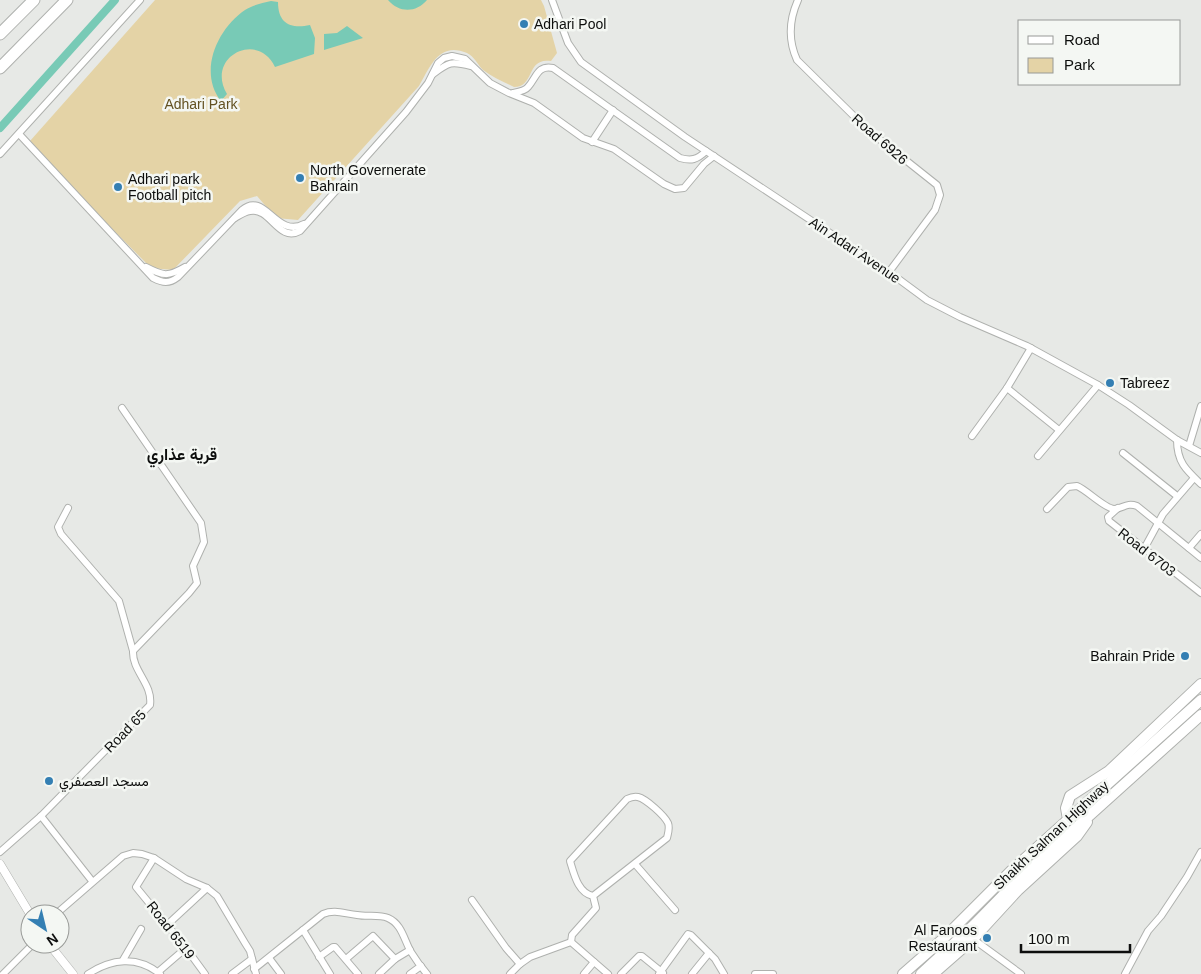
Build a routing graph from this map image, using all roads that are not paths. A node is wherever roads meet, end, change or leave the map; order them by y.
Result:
1 (34, 0) edge
2 (67, 0) edge
3 (140, 0) edge
4 (552, 0) edge
5 (798, 0) edge
6 (0, 34) edge
7 (0, 68) edge
8 (528, 87) junction
9 (509, 93) junction
10 (534, 103) junction
11 (613, 110) junction
12 (19, 134) junction
13 (592, 142) junction
14 (706, 151) junction
15 (0, 154) edge
16 (714, 156) junction
17 (889, 272) junction
18 (1031, 348) junction
19 (1098, 385) junction
20 (1007, 388) junction
21 (1201, 406) edge
22 (122, 408) dead end
23 (1059, 430) junction
24 (972, 436) dead end
25 (1177, 440) junction
26 (1189, 446) junction
27 (1123, 453) dead end
28 (1201, 453) edge
29 (1038, 456) dead end
30 (1194, 478) junction
31 (1201, 484) edge
32 (1177, 496) junction
33 (68, 508) dead end
34 (1118, 508) junction
35 (1047, 509) dead end
36 (1157, 522) junction
37 (1201, 534) edge
38 (1189, 548) junction
39 (1144, 549) junction
40 (1201, 558) edge
41 (1200, 590) edge
42 (133, 651) junction
43 (1201, 684) edge
44 (1201, 700) edge
45 (1201, 715) edge
46 (41, 816) junction
47 (1088, 817) junction
48 (1068, 819) junction
49 (0, 852) edge
50 (1201, 852) edge
51 (154, 858) junction
52 (0, 864) edge
53 (635, 864) junction
54 (92, 881) junction
55 (207, 888) junction
56 (593, 896) junction
57 (472, 900) dead end
58 (24, 904) edge
59 (67, 904) edge
60 (675, 910) dead end
61 (167, 925) junction
62 (141, 929) dead end
63 (303, 930) junction
64 (973, 939) junction
65 (571, 942) junction
66 (186, 948) junction
67 (410, 950) junction
68 (709, 953) junction
69 (23, 954) edge
70 (57, 954) edge
71 (318, 957) junction
72 (268, 958) junction
73 (252, 959) junction
74 (346, 959) junction
75 (395, 959) junction
76 (122, 960) junction
77 (594, 962) junction
78 (520, 964) junction
79 (421, 966) junction
80 (255, 972) edge
81 (159, 973) edge
82 (661, 973) edge
83 (3, 974) edge
84 (73, 974) edge
85 (88, 974) edge
86 (205, 974) edge
87 (232, 974) edge
88 (281, 974) edge
89 (330, 974) edge
90 (358, 974) edge
91 (379, 974) edge
92 (410, 974) edge
93 (427, 974) edge
94 (511, 974) edge
95 (584, 974) edge
96 (608, 974) edge
97 (621, 974) edge
98 (692, 974) edge
99 (724, 974) edge
100 (755, 974) edge
101 (774, 974) edge
102 (903, 974) edge
103 (921, 974) edge
104 (933, 974) edge
105 (1021, 974) edge
106 (1125, 974) edge

1 - 6 highway
2 - 7 highway
3 - 12 street
4 - 14 street, Ain Adari Avenue
5 - 17 street, Road 6926
8 - 9 street
8 - 10 street
8 - 11 street
9 - 10 street
9 - 12 street
10 - 13 street
11 - 13 street
11 - 14 street
12 - 15 street
13 - 16 street
14 - 16 street, Ain Adari Avenue
16 - 17 street, Ain Adari Avenue
17 - 18 street, Ain Adari Avenue
18 - 19 street, Ain Adari Avenue
18 - 20 street
19 - 23 street
19 - 25 street, Ain Adari Avenue
20 - 23 street
20 - 24 street
21 - 26 street
22 - 42 street
23 - 29 street
25 - 26 street, Ain Adari Avenue
25 - 30 street
26 - 28 street, Ain Adari Avenue
27 - 32 street
30 - 31 street
30 - 32 street
32 - 36 street
33 - 42 street
34 - 35 street
34 - 36 street
34 - 39 street, Road 6703
36 - 38 street
36 - 39 street
37 - 38 street
38 - 40 street
39 - 41 street, Road 6703
42 - 46 street, Road 65
43 - 48 main road
44 - 48 main road, Shaikh Salman Highway
45 - 47 main road, Shaikh Salman Highway
46 - 49 street, Road 65
46 - 54 street
47 - 64 main road
47 - 103 main road, Shaikh Salman Highway
48 - 102 main road, Shaikh Salman Highway
50 - 106 street
51 - 54 street
51 - 55 street
51 - 61 street, Road 6519
52 - 58 street
53 - 56 street
53 - 56 street
53 - 60 street
54 - 59 street
55 - 61 street
55 - 73 street
56 - 65 street
57 - 78 street
61 - 66 street, Road 6519
62 - 76 street
63 - 67 street
63 - 71 street
63 - 72 street
64 - 104 main road
64 - 105 street
65 - 77 street
65 - 78 street
66 - 81 street
66 - 86 street, Road 6519
67 - 75 street
67 - 79 street
68 - 82 street
68 - 98 street
68 - 99 street
69 - 83 street
70 - 84 street
71 - 74 street
71 - 89 street
72 - 80 street
72 - 88 street
73 - 80 street
73 - 87 street
74 - 75 street
74 - 90 street
75 - 91 street
76 - 81 street
76 - 85 street
77 - 95 street
77 - 96 street
78 - 94 street
79 - 92 street
79 - 93 street
82 - 97 street
100 - 101 street

